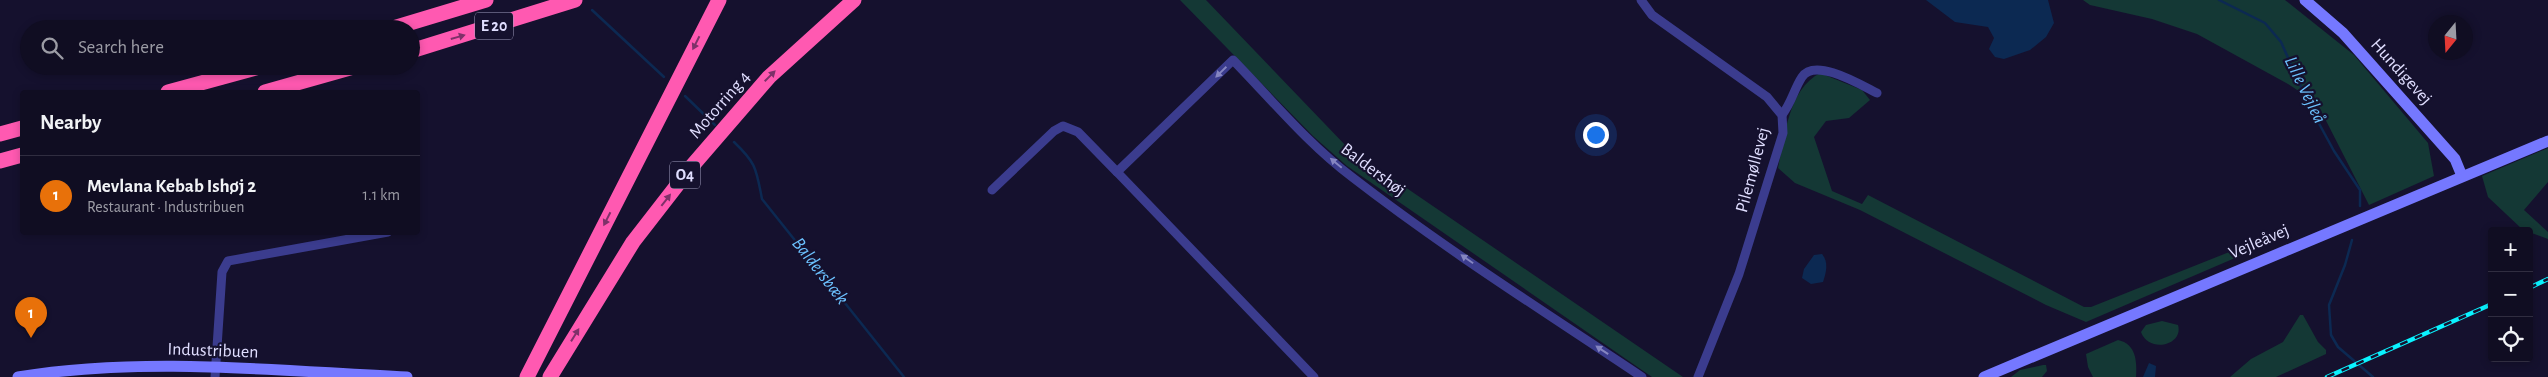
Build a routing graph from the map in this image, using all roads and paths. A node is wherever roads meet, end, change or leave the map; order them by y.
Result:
1 (486, 0) edge
2 (575, 0) edge
3 (718, 0) edge
4 (854, 0) edge
5 (1641, 0) edge
6 (2305, 0) edge
7 (420, 20) edge
8 (420, 48) edge
9 (230, 75) edge
10 (326, 75) edge
11 (175, 90) edge
12 (273, 90) edge
13 (1877, 93) dead end
14 (1782, 115) junction
15 (20, 129) edge
16 (0, 134) edge
17 (2548, 141) edge
18 (20, 156) edge
19 (0, 161) edge
20 (1117, 172) junction
21 (2462, 176) junction
22 (992, 190) dead end
23 (371, 235) edge
24 (215, 373) edge
25 (18, 377) edge
26 (407, 377) edge
27 (527, 377) edge
28 (550, 377) edge
29 (1314, 377) edge
30 (1642, 377) edge
31 (1698, 377) edge
32 (1984, 377) edge

1 - 7 highway, E 20
8 -> 2 highway, E 20
3 -> 27 highway
28 -> 4 highway, Motorring 4 / O4
5 - 14 street, Pilemøllevej
6 - 21 street, Hundigevej
9 - 11 highway
10 - 12 highway
13 - 14 street
14 - 31 street, Pilemøllevej
15 - 16 highway
17 - 21 street, Vejleåvej
18 - 19 highway
20 - 22 street
20 - 29 street
30 -> 20 street, Baldershøj
21 - 32 street, Vejleåvej
23 - 24 street
24 - 25 street, Industribuen
24 - 26 street, Industribuen

